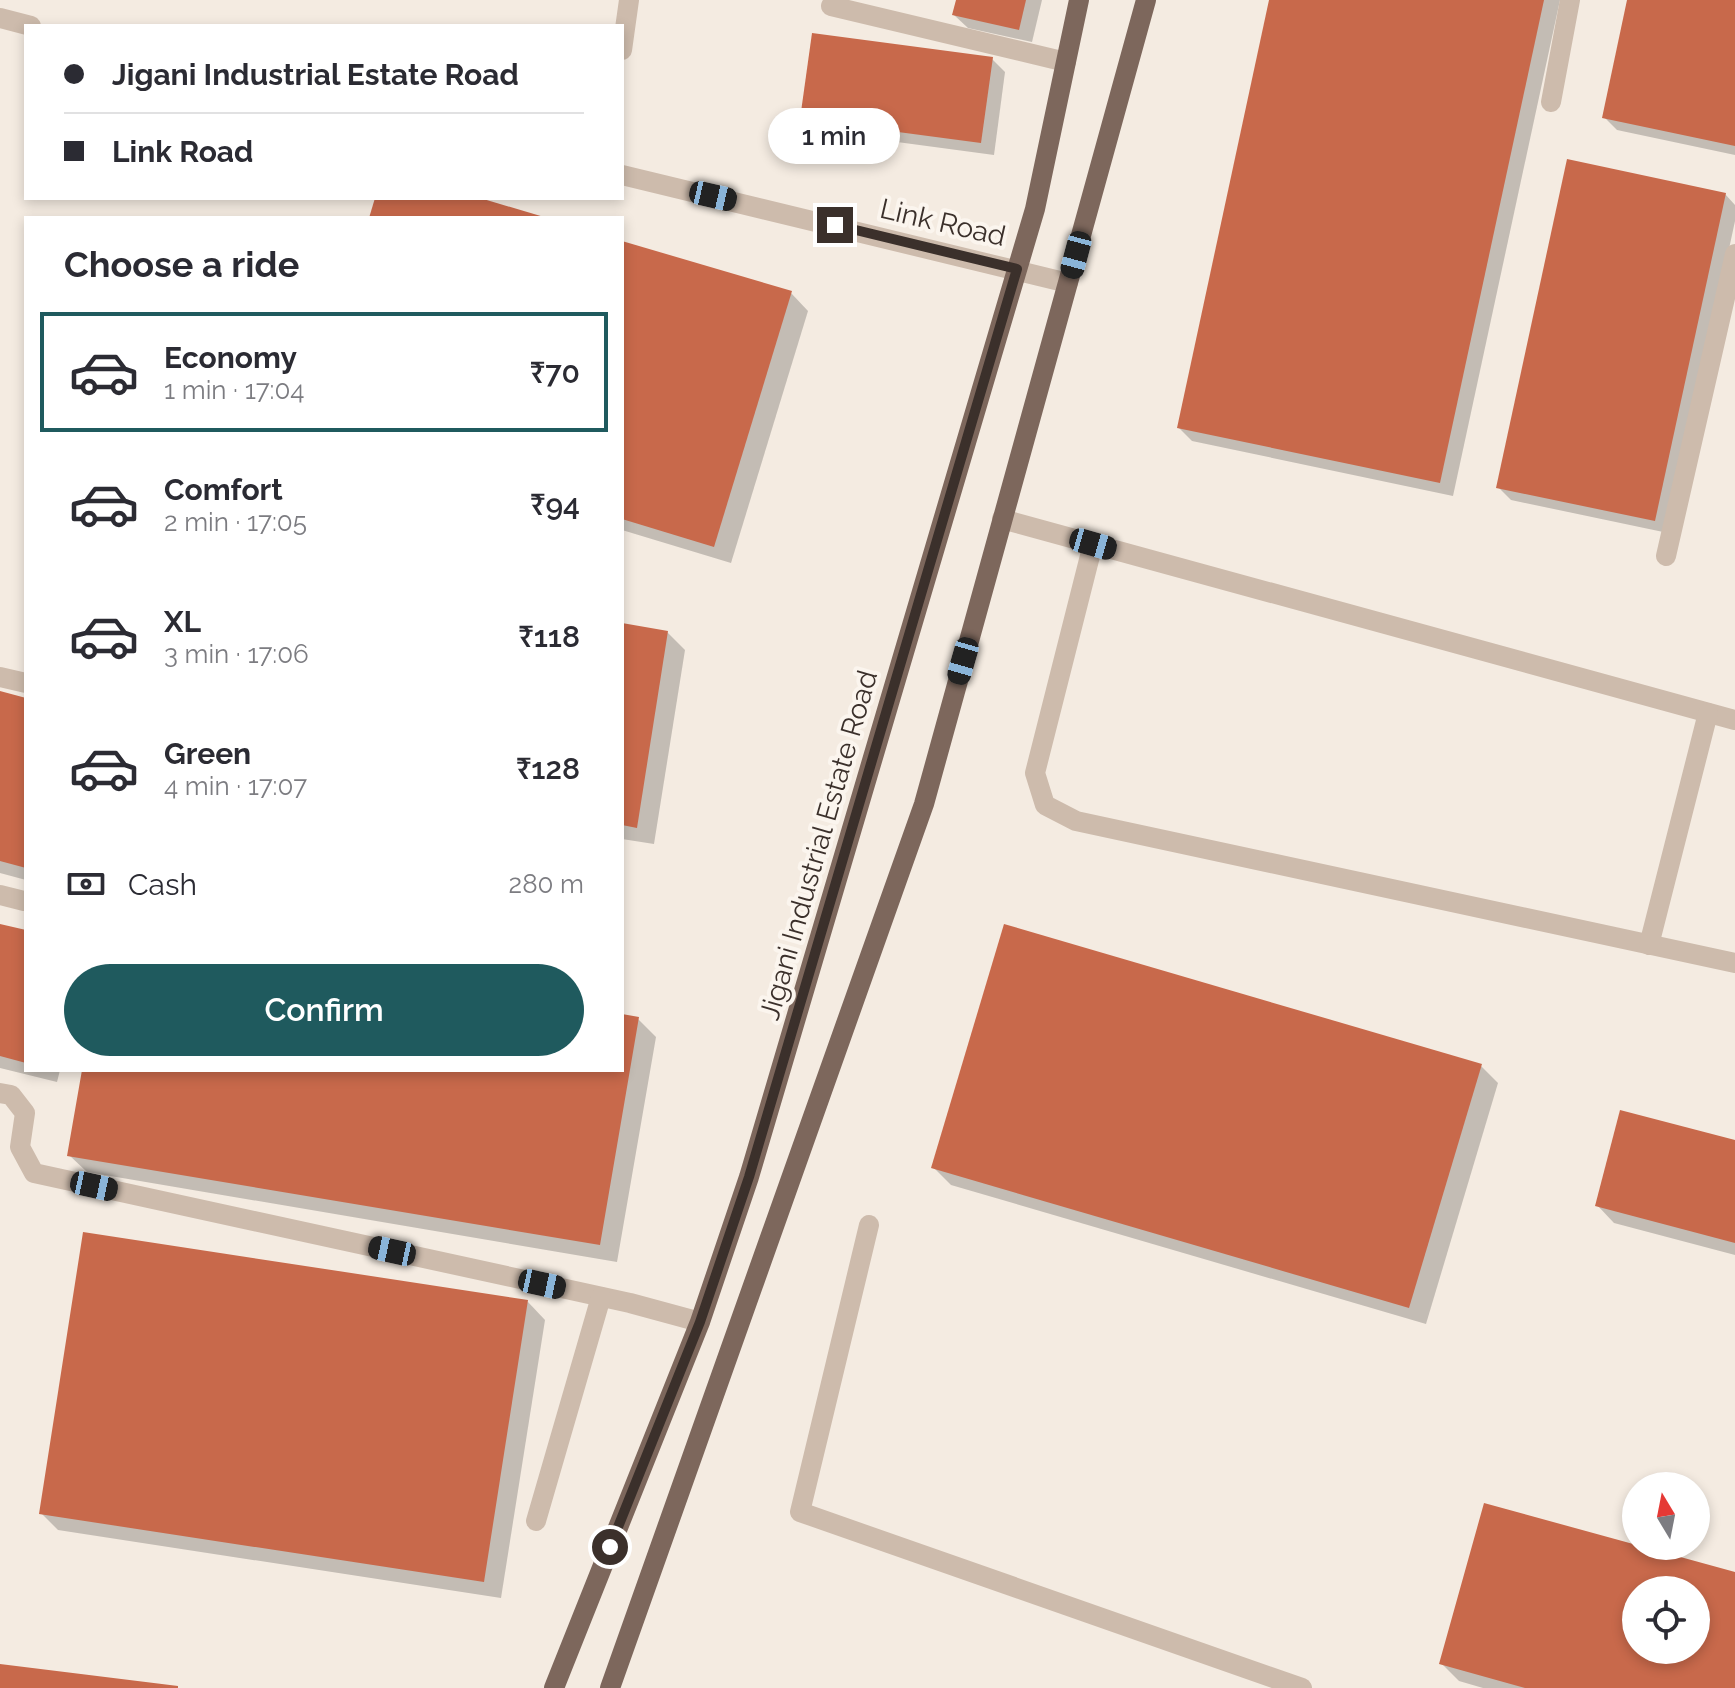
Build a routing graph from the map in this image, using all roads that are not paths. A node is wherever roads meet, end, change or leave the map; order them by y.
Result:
1 (629, 0) edge
2 (1079, 0) edge
3 (1146, 0) edge
4 (1570, 0) edge
5 (831, 6) dead end
6 (0, 18) edge
7 (24, 24) edge
8 (624, 36) edge
9 (1066, 62) junction
10 (1551, 102) dead end
11 (624, 175) edge
12 (1735, 254) edge
13 (1017, 269) junction
14 (1068, 283) junction
15 (1002, 519) junction
16 (1093, 544) junction
17 (1666, 556) dead end
18 (0, 677) edge
19 (24, 683) edge
20 (1708, 713) junction
21 (1735, 720) edge
22 (0, 895) edge
23 (24, 901) edge
24 (1649, 945) junction
25 (1735, 963) edge
26 (0, 1093) edge
27 (869, 1225) dead end
28 (601, 1297) junction
29 (700, 1322) junction
30 (536, 1521) dead end
31 (554, 1688) edge
32 (610, 1688) edge
33 (1302, 1688) edge

1 - 8 street
2 - 9 main road, Jigani Industrial Estate Road
3 - 14 main road
4 - 10 street
5 - 9 street
6 - 7 street
9 - 13 main road, Jigani Industrial Estate Road
11 - 13 street, Link Road
12 - 17 street
13 - 14 street, Link Road
13 - 29 main road, Jigani Industrial Estate Road
14 - 15 main road
15 - 16 street
15 - 32 main road
16 - 20 street
16 - 24 street
18 - 19 street
20 - 21 street
20 - 24 street
22 - 23 street
24 - 25 street
26 - 28 street
27 - 33 street
28 - 29 street
28 - 30 street
29 - 31 main road, Jigani Industrial Estate Road

